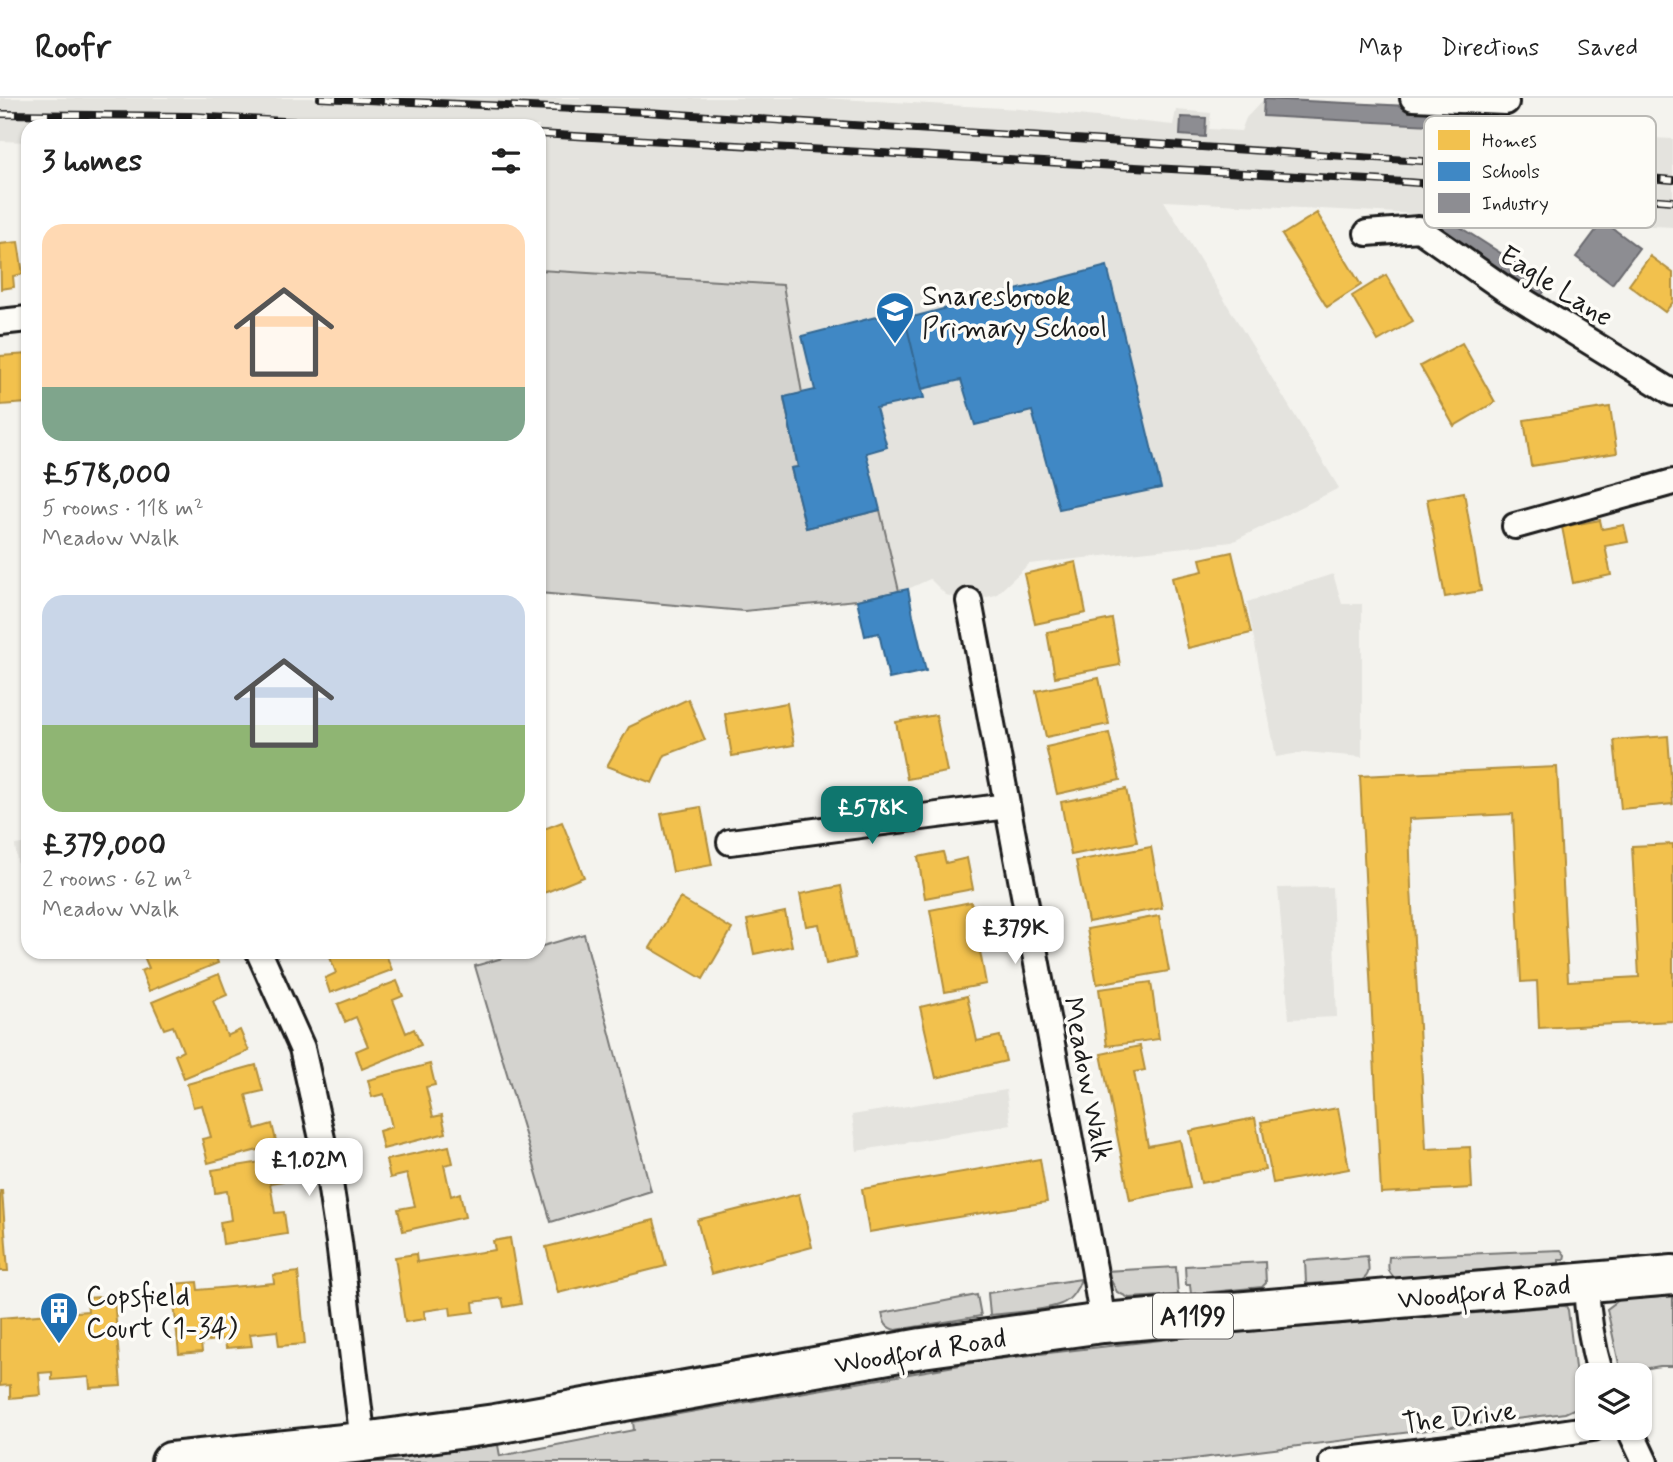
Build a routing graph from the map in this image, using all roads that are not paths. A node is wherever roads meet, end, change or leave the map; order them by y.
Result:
1 (1413, 98) edge
2 (1506, 102) dead end
3 (1367, 233) dead end
4 (21, 320) edge
5 (0, 322) edge
6 (1673, 393) edge
7 (1673, 482) edge
8 (1514, 526) dead end
9 (969, 601) dead end
10 (1007, 806) junction
11 (730, 842) dead end
12 (262, 959) edge
13 (1673, 1275) edge
14 (1586, 1282) junction
15 (1103, 1323) junction
16 (1597, 1363) edge
17 (1575, 1431) edge
18 (1635, 1440) edge
19 (363, 1442) junction
20 (172, 1462) edge
21 (1332, 1462) edge
22 (1645, 1462) edge

1 - 2 street
3 - 6 street, Eagle Lane
4 - 5 street
7 - 8 street
9 - 10 street, Meadow Walk
10 - 11 street
10 - 15 street, Meadow Walk
12 - 19 street
13 - 14 main road, Woodford Road / A1199
14 - 15 main road, Woodford Road / A1199
14 - 16 street
15 - 19 main road, Woodford Road / A1199
17 - 21 street, The Drive
18 - 22 street
19 - 20 main road, Woodford Road / A1199

